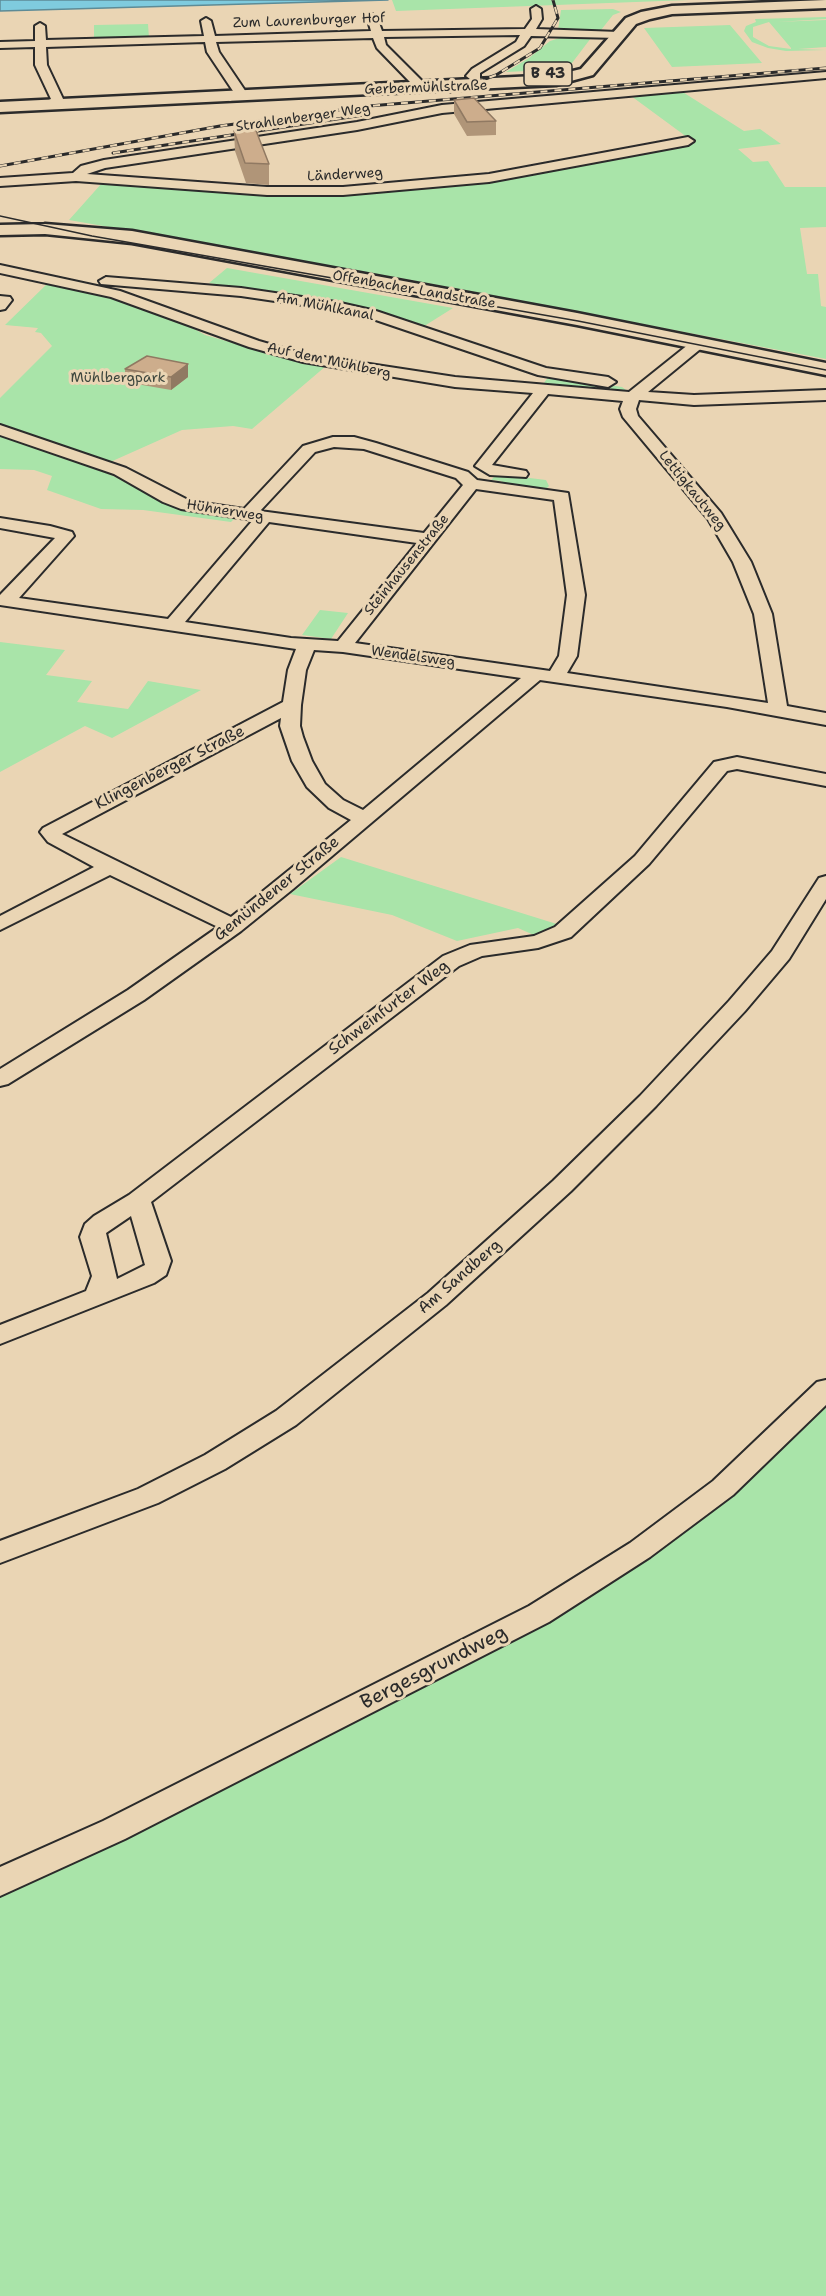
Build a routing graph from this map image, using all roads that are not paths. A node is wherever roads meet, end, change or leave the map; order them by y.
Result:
1 (802, 0) edge
2 (826, 4) edge
3 (536, 9) dead end
4 (372, 17) dead end
5 (206, 21) dead end
6 (40, 26) dead end
7 (531, 31) junction
8 (376, 34) junction
9 (612, 36) junction
10 (209, 39) junction
11 (39, 44) junction
12 (0, 45) edge
13 (826, 75) edge
14 (540, 78) junction
15 (474, 79) junction
16 (412, 86) junction
17 (235, 94) junction
18 (52, 103) junction
19 (0, 105) edge
20 (688, 141) dead end
21 (76, 177) junction
22 (0, 182) edge
23 (3, 230) edge
24 (228, 260) junction
25 (0, 269) edge
26 (35, 275) junction
27 (0, 300) edge
28 (0, 306) edge
29 (695, 346) junction
30 (826, 369) edge
31 (826, 376) edge
32 (542, 392) junction
33 (636, 394) junction
34 (826, 395) edge
35 (0, 430) edge
36 (472, 484) junction
37 (562, 496) junction
38 (247, 515) junction
39 (266, 517) junction
40 (0, 523) edge
41 (428, 539) junction
42 (3, 600) edge
43 (173, 626) junction
44 (307, 645) junction
45 (343, 647) junction
46 (546, 676) junction
47 (292, 705) junction
48 (778, 710) junction
49 (826, 719) edge
50 (826, 780) edge
51 (364, 819) junction
52 (110, 867) junction
53 (826, 882) edge
54 (0, 924) edge
55 (233, 926) junction
56 (0, 1079) edge
57 (138, 1200) junction
58 (96, 1297) junction
59 (0, 1335) edge
60 (826, 1389) edge
61 (0, 1552) edge
62 (0, 1882) edge

1 - 9 main road, Gerbermühlstraße / B 43
2 - 9 main road, Gerbermühlstraße / B 43
3 - 7 street
4 - 8 street
5 - 10 street
6 - 11 street
7 - 8 street, Zum Laurenburger Hof
7 - 9 street, Zum Laurenburger Hof
7 - 15 street
8 - 10 street, Zum Laurenburger Hof
8 - 16 street
9 - 14 main road, Gerbermühlstraße / B 43
10 - 11 street, Zum Laurenburger Hof
10 - 17 street
11 - 12 street, Zum Laurenburger Hof
11 - 18 street
13 - 21 street, Strahlenberger Weg
14 - 15 main road, Gerbermühlstraße / B 43
14 - 16 main road, Gerbermühlstraße / B 43
15 - 16 main road, Gerbermühlstraße / B 43
16 - 17 main road, Gerbermühlstraße / B 43
17 - 18 main road, Gerbermühlstraße / B 43
18 - 19 main road, Gerbermühlstraße / B 43
20 - 21 street, Länderweg
21 - 22 street, Länderweg
23 - 24 main road, Offenbacher Landstraße
23 - 24 main road, Offenbacher Landstraße
24 - 29 main road, Offenbacher Landstraße
25 - 26 street, Auf dem Mühlberg
26 - 32 street, Auf dem Mühlberg
26 - 33 street, Am Mühlkanal
27 - 28 street
29 - 30 main road, Offenbacher Landstraße
29 - 31 main road, Offenbacher Landstraße
29 - 33 street
32 - 33 street, Auf dem Mühlberg
32 - 37 street
33 - 34 street, Auf dem Mühlberg
33 - 48 street, Lettigkautweg
35 - 38 street, Hühnerweg
36 - 37 street
36 - 38 street
36 - 41 street, Steinhausenstraße
37 - 46 street
38 - 39 street, Hühnerweg
39 - 41 street, Hühnerweg
39 - 43 street
40 - 42 street
41 - 45 street, Steinhausenstraße
42 - 43 street, Wendelsweg
43 - 44 street, Wendelsweg
44 - 45 street, Wendelsweg
44 - 47 street
45 - 46 street, Wendelsweg
46 - 48 street, Wendelsweg
46 - 51 street, Gemündener Straße
47 - 51 street
47 - 52 street, Klingenberger Straße
48 - 49 street, Wendelsweg
50 - 57 street, Schweinfurter Weg
51 - 55 street, Gemündener Straße
52 - 54 street
52 - 55 street
53 - 61 street, Am Sandberg
55 - 56 street, Gemündener Straße
57 - 58 street, Schweinfurter Weg
57 - 58 street
58 - 59 street
60 - 62 street, Bergesgrundweg

